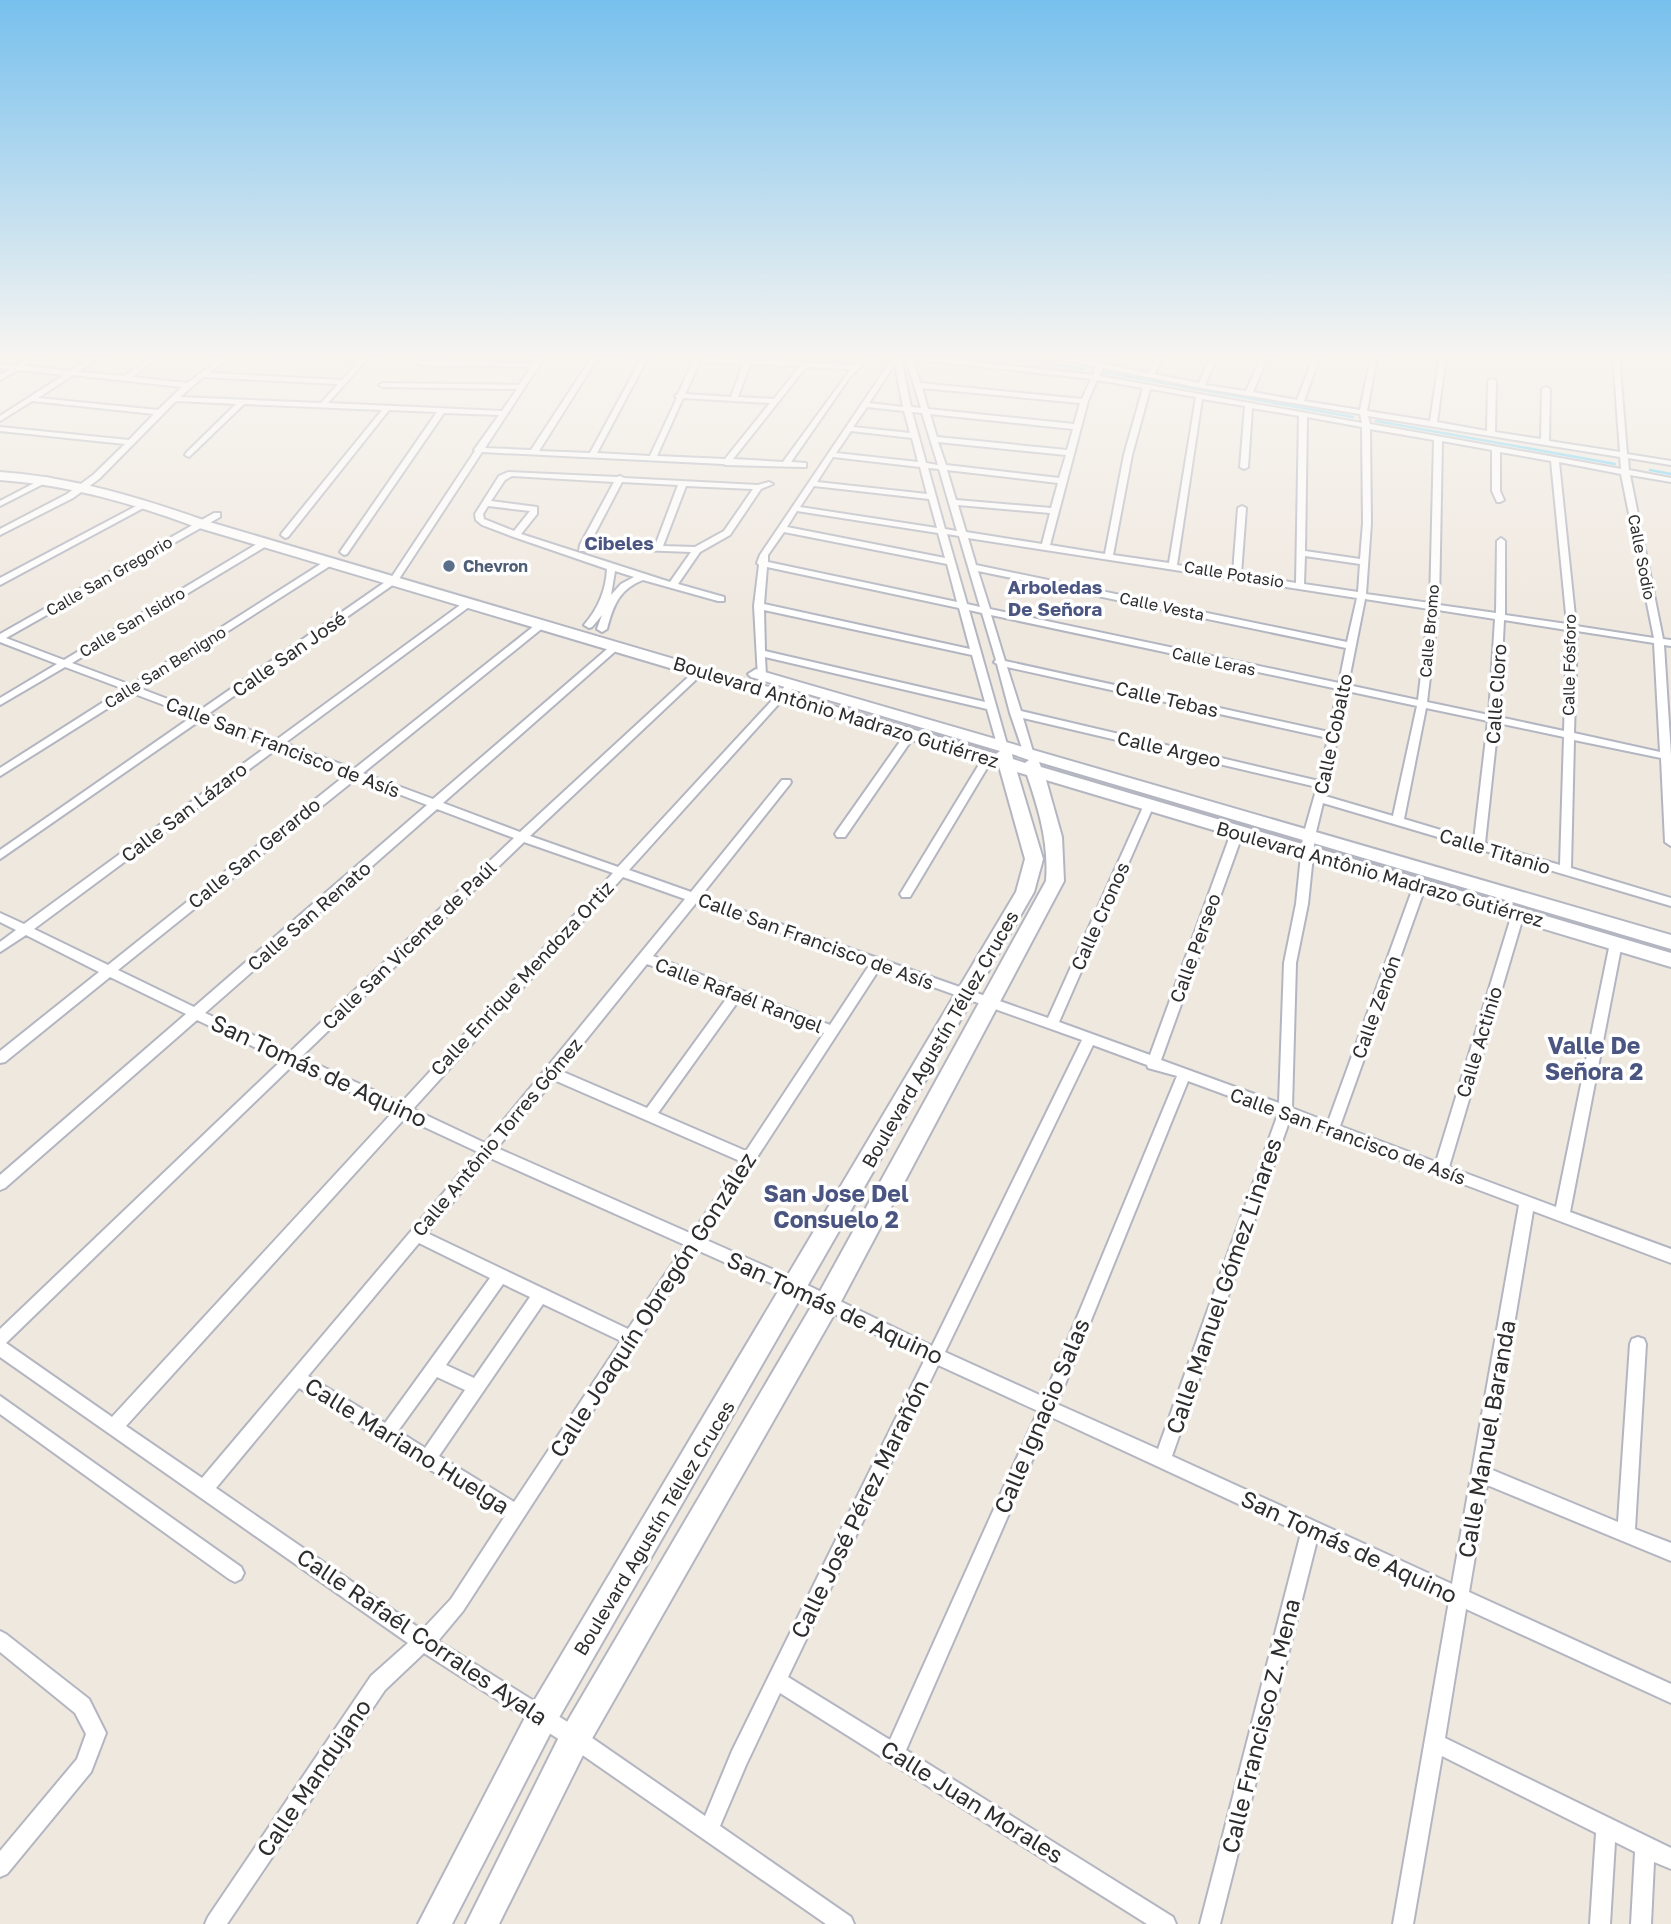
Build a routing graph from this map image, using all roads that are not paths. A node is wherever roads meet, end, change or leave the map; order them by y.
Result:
1 (127, 446) edge
2 (198, 446) edge
3 (357, 446) edge
4 (418, 446) edge
5 (481, 446) edge
6 (538, 446) edge
7 (597, 446) edge
8 (658, 446) edge
9 (739, 446) edge
10 (799, 446) edge
11 (840, 446) edge
12 (919, 446) edge
13 (936, 446) edge
14 (999, 446) edge
15 (1071, 446) edge
16 (1131, 446) edge
17 (1192, 446) edge
18 (1246, 446) edge
19 (1303, 446) edge
20 (1366, 446) edge
21 (1438, 446) edge
22 (1477, 446) edge
23 (1563, 446) edge
24 (1623, 446) edge
25 (1496, 449) junction
26 (478, 450) junction
27 (534, 452) junction
28 (1069, 453) junction
29 (189, 455) dead end
30 (1624, 455) junction
31 (592, 456) junction
32 (833, 456) junction
33 (652, 459) junction
34 (1555, 459) junction
35 (726, 463) junction
36 (1671, 463) edge
37 (785, 465) junction
38 (803, 465) dead end
39 (925, 465) junction
40 (943, 467) junction
41 (1244, 467) dead end
42 (0, 468) edge
43 (1625, 472) junction
44 (0, 476) edge
45 (96, 477) junction
46 (621, 478) junction
47 (49, 479) junction
48 (1671, 480) edge
49 (1062, 481) junction
50 (683, 482) junction
51 (769, 484) dead end
52 (813, 484) junction
53 (85, 486) junction
54 (758, 487) junction
55 (933, 497) junction
56 (1500, 500) dead end
57 (953, 502) junction
58 (485, 503) junction
59 (0, 504) edge
60 (145, 505) junction
61 (1242, 508) dead end
62 (797, 509) junction
63 (1054, 511) junction
64 (217, 515) junction
65 (201, 524) junction
66 (782, 529) junction
67 (943, 530) junction
68 (0, 532) edge
69 (517, 533) junction
70 (963, 533) junction
71 (285, 535) junction
72 (1500, 541) dead end
73 (265, 543) junction
74 (584, 545) junction
75 (1045, 547) junction
76 (658, 548) junction
77 (697, 550) junction
78 (344, 552) junction
79 (1302, 553) junction
80 (577, 556) junction
81 (1109, 556) junction
82 (330, 562) junction
83 (951, 562) junction
84 (1365, 562) junction
85 (761, 564) junction
86 (1173, 565) junction
87 (611, 567) junction
88 (973, 567) junction
89 (1237, 574) junction
90 (398, 575) junction
91 (640, 578) junction
92 (0, 582) edge
93 (1300, 584) junction
94 (671, 586) junction
95 (1362, 594) junction
96 (721, 599) dead end
97 (470, 602) junction
98 (1434, 606) junction
99 (759, 607) junction
100 (964, 607) junction
101 (986, 613) junction
102 (1502, 617) junction
103 (542, 624) junction
104 (596, 627) junction
105 (1572, 627) junction
106 (0, 639) edge
107 (1659, 640) junction
108 (1671, 643) edge
109 (616, 646) junction
110 (1352, 646) junction
111 (760, 653) junction
112 (977, 653) junction
113 (999, 662) junction
114 (65, 663) junction
115 (699, 671) junction
116 (761, 676) junction
117 (130, 688) junction
118 (1342, 688) junction
119 (786, 690) junction
120 (0, 702) edge
121 (1422, 705) junction
122 (992, 707) junction
123 (1015, 713) junction
124 (201, 716) junction
125 (1496, 721) junction
126 (910, 735) junction
127 (1334, 736) junction
128 (1567, 736) junction
129 (277, 744) junction
130 (1666, 756) junction
131 (1012, 759) junction
132 (0, 773) edge
133 (354, 774) junction
134 (786, 782) dead end
135 (1323, 785) junction
136 (1319, 798) junction
137 (436, 805) junction
138 (1148, 807) junction
139 (1398, 821) junction
140 (1237, 833) junction
141 (841, 834) dead end
142 (522, 837) junction
143 (1671, 842) edge
144 (1309, 844) junction
145 (1479, 846) junction
146 (0, 855) edge
147 (621, 871) junction
148 (1565, 872) junction
149 (1420, 885) junction
150 (906, 894) dead end
151 (692, 897) junction
152 (1671, 902) edge
153 (1518, 914) junction
154 (0, 918) edge
155 (26, 929) junction
156 (1671, 942) edge
157 (1616, 943) junction
158 (0, 948) edge
159 (645, 958) junction
160 (1671, 960) edge
161 (877, 963) junction
162 (108, 970) junction
163 (964, 993) junction
164 (735, 996) junction
165 (991, 1003) junction
166 (196, 1014) junction
167 (1052, 1024) junction
168 (833, 1031) junction
169 (1089, 1039) junction
170 (292, 1057) junction
171 (0, 1058) edge
172 (1153, 1064) junction
173 (552, 1073) junction
174 (1184, 1075) junction
175 (403, 1109) junction
176 (1285, 1113) junction
177 (650, 1114) junction
178 (1332, 1130) junction
179 (487, 1150) junction
180 (749, 1159) junction
181 (1441, 1170) junction
182 (0, 1184) edge
183 (1527, 1202) junction
184 (1562, 1215) junction
185 (416, 1235) junction
186 (696, 1242) junction
187 (1671, 1256) edge
188 (501, 1275) junction
189 (796, 1287) junction
190 (541, 1294) junction
191 (827, 1303) junction
192 (0, 1339) edge
193 (632, 1339) junction
194 (1638, 1344) dead end
195 (0, 1349) edge
196 (933, 1355) junction
197 (435, 1368) junction
198 (297, 1378) junction
199 (475, 1387) junction
200 (0, 1404) edge
201 (1048, 1406) junction
202 (113, 1428) junction
203 (386, 1435) junction
204 (429, 1457) junction
205 (1163, 1458) junction
206 (1480, 1475) junction
207 (204, 1489) junction
208 (517, 1514) junction
209 (1311, 1528) junction
210 (1626, 1533) junction
211 (1671, 1552) edge
212 (234, 1573) dead end
213 (1460, 1600) junction
214 (0, 1640) edge
215 (423, 1642) junction
216 (778, 1681) junction
217 (1671, 1694) edge
218 (542, 1717) junction
219 (575, 1738) junction
220 (1435, 1743) junction
221 (894, 1754) junction
222 (1606, 1828) junction
223 (709, 1829) junction
224 (1645, 1846) junction
225 (1671, 1859) edge
226 (0, 1867) edge
227 (215, 1924) edge
228 (434, 1924) edge
229 (482, 1924) edge
230 (844, 1924) edge
231 (1166, 1924) edge
232 (1210, 1924) edge
233 (1404, 1924) edge
234 (1600, 1924) edge
235 (1640, 1924) edge

1 - 45 street
2 - 29 street
3 - 71 street
4 - 78 street
5 - 26 street
6 - 27 street
7 - 31 street
8 - 33 street
9 - 35 street
10 - 37 street
11 - 32 street
12 - 39 street, Boulevard Agustín Téllez Cruces
13 - 40 street, Boulevard Agustín Téllez Cruces
14 - 28 street
15 - 28 street
16 - 81 street
17 - 86 street
18 - 41 street
19 - 79 street
20 - 84 street, Calle Cobalto
21 - 98 street, Calle Bromo
22 - 25 street
23 - 30 street
24 - 30 street, Calle Sodio
25 - 34 street
25 - 56 street
26 - 27 street
26 - 90 street
27 - 31 street
28 - 49 street
30 - 36 street
30 - 43 street, Calle Sodio
31 - 33 street
32 - 39 street
32 - 52 street
33 - 35 street
34 - 43 street
34 - 105 street, Calle Fósforo
35 - 37 street
37 - 38 street
39 - 40 street
39 - 55 street, Boulevard Agustín Téllez Cruces
40 - 49 street
40 - 57 street, Boulevard Agustín Téllez Cruces
42 - 45 street, Boulevard Antônio Madrazo Gutiérrez
43 - 48 street
43 - 107 street, Calle Sodio
44 - 47 street, Boulevard Antônio Madrazo Gutiérrez
45 - 53 street
45 - 64 street, Boulevard Antônio Madrazo Gutiérrez
46 - 50 street
46 - 58 street
46 - 74 street
47 - 53 street, Boulevard Antônio Madrazo Gutiérrez
47 - 59 street
49 - 63 street
50 - 54 street
50 - 76 street
51 - 54 street
52 - 55 street
52 - 62 street
53 - 60 street, Boulevard Antônio Madrazo Gutiérrez
53 - 68 street
54 - 77 street
55 - 67 street, Boulevard Agustín Téllez Cruces
57 - 63 street
57 - 70 street, Boulevard Agustín Téllez Cruces
58 - 69 street
58 - 69 street
60 - 65 street, Boulevard Antônio Madrazo Gutiérrez
60 - 92 street
61 - 89 street
62 - 66 street
62 - 67 street, Calle Potasio
63 - 75 street
64 - 65 street, Calle San Gregorio
64 - 71 street, Boulevard Antônio Madrazo Gutiérrez
65 - 73 street, Boulevard Antônio Madrazo Gutiérrez
65 - 106 street, Calle San Gregorio
66 - 83 street
66 - 85 street
67 - 70 street, Calle Potasio
67 - 83 street, Boulevard Agustín Téllez Cruces
69 - 80 street
70 - 75 street, Calle Potasio
70 - 88 street, Boulevard Agustín Téllez Cruces
71 - 78 street, Boulevard Antônio Madrazo Gutiérrez
72 - 102 street, Calle Cloro
73 - 82 street, Boulevard Antônio Madrazo Gutiérrez
73 - 114 street, Calle San Isidro
74 - 76 street
74 - 80 street
75 - 81 street, Calle Potasio
76 - 77 street
77 - 94 street
78 - 90 street, Boulevard Antônio Madrazo Gutiérrez
79 - 84 street
79 - 93 street
80 - 87 street
81 - 86 street, Calle Potasio
82 - 90 street, Boulevard Antônio Madrazo Gutiérrez
82 - 117 street, Calle San Benigno
83 - 100 street, Boulevard Agustín Téllez Cruces
84 - 95 street, Calle Cobalto
85 - 99 street
85 - 100 street, Calle Leras
86 - 89 street, Calle Potasio
87 - 91 street
87 - 104 street
88 - 101 street, Boulevard Agustín Téllez Cruces
88 - 110 street, Calle Vesta
89 - 93 street, Calle Potasio
90 - 97 street, Boulevard Antônio Madrazo Gutiérrez
90 - 104 street, Boulevard Antônio Madrazo Gutiérrez
90 - 124 street, Calle San José
91 - 94 street
91 - 104 street
93 - 95 street, Calle Potasio
94 - 96 street
95 - 98 street, Calle Potasio
95 - 110 street, Calle Cobalto
97 - 103 street, Boulevard Antônio Madrazo Gutiérrez
97 - 129 street, Calle San Lázaro
98 - 102 street, Calle Potasio
98 - 121 street, Calle Bromo
99 - 111 street
99 - 112 street
100 - 101 street, Calle Leras
100 - 112 street, Boulevard Agustín Téllez Cruces
101 - 113 street, Boulevard Agustín Téllez Cruces
101 - 118 street, Calle Leras
102 - 105 street, Calle Potasio
102 - 125 street, Calle Cloro
103 - 109 street, Boulevard Antônio Madrazo Gutiérrez
103 - 133 street, Calle San Gerardo
104 - 116 street, Boulevard Antônio Madrazo Gutiérrez
105 - 107 street, Calle Potasio
105 - 128 street, Calle Fósforo
106 - 114 street, Calle San Francisco de Asís
107 - 108 street, Calle Potasio
107 - 130 street, Calle Sodio
109 - 115 street, Boulevard Antônio Madrazo Gutiérrez
109 - 137 street, Calle San Renato
110 - 118 street, Calle Cobalto
111 - 116 street
111 - 122 street
112 - 122 street, Boulevard Agustín Téllez Cruces
113 - 123 street, Boulevard Agustín Téllez Cruces
113 - 127 street, Calle Tebas
114 - 117 street, Calle San Francisco de Asís
114 - 120 street, Calle San Isidro
115 - 119 street, Boulevard Antônio Madrazo Gutiérrez
115 - 142 street, Calle San Vicente de Paúl
116 - 119 street, Boulevard Antônio Madrazo Gutiérrez
117 - 124 street, Calle San Francisco de Asís
117 - 132 street, Calle San Benigno
118 - 121 street, Calle Leras
118 - 127 street, Calle Cobalto
119 - 126 street, Boulevard Antônio Madrazo Gutiérrez
119 - 131 street, Boulevard Antônio Madrazo Gutiérrez
119 - 147 street, Calle Enrique Mendoza Ortiz
121 - 125 street, Calle Leras
121 - 139 street, Calle Bromo
122 - 131 street, Boulevard Agustín Téllez Cruces
123 - 131 street, Boulevard Agustín Téllez Cruces
123 - 135 street, Calle Argeo
124 - 129 street, Calle San Francisco de Asís
124 - 146 street, Calle San José
125 - 128 street, Calle Leras
125 - 145 street, Calle Cloro
126 - 131 street, Boulevard Antônio Madrazo Gutiérrez
126 - 141 street
127 - 135 street, Calle Cobalto
128 - 130 street, Calle Leras
128 - 148 street, Calle Fósforo
129 - 133 street, Calle San Francisco de Asís
129 - 155 street, Calle San Lázaro
130 - 143 street, Calle Sodio
131 - 138 street, Boulevard Antônio Madrazo Gutiérrez
131 - 144 street, Boulevard Antônio Madrazo Gutiérrez
131 - 150 street
131 - 163 street, Boulevard Agustín Téllez Cruces
131 - 165 street, Boulevard Agustín Téllez Cruces
133 - 137 street, Calle San Francisco de Asís
133 - 162 street, Calle San Gerardo
134 - 151 street, Calle Antônio Torres Gómez
135 - 136 street, Calle Cobalto
136 - 139 street, Calle Titanio
136 - 144 street, Calle Cobalto
137 - 142 street, Calle San Francisco de Asís
137 - 166 street, Calle San Renato
138 - 140 street, Boulevard Antônio Madrazo Gutiérrez
138 - 167 street, Calle Cronos
139 - 145 street, Calle Titanio
140 - 144 street, Boulevard Antônio Madrazo Gutiérrez
140 - 172 street, Calle Perseo
142 - 147 street, Calle San Francisco de Asís
142 - 170 street, Calle San Vicente de Paúl
144 - 149 street, Boulevard Antônio Madrazo Gutiérrez
144 - 156 street, Boulevard Antônio Madrazo Gutiérrez
144 - 176 street, Calle Cobalto
145 - 148 street, Calle Titanio
147 - 151 street, Calle San Francisco de Asís
147 - 175 street, Calle Enrique Mendoza Ortiz
148 - 152 street, Calle Titanio
149 - 153 street, Boulevard Antônio Madrazo Gutiérrez
149 - 178 street, Calle Zenón
151 - 159 street, Calle Antônio Torres Gómez
151 - 161 street, Calle San Francisco de Asís
153 - 157 street, Boulevard Antônio Madrazo Gutiérrez
153 - 181 street, Calle Actinio
154 - 155 street, San Tomás de Aquino
155 - 158 street, Calle San Lázaro
155 - 162 street, San Tomás de Aquino
157 - 160 street, Boulevard Antônio Madrazo Gutiérrez
157 - 184 street
159 - 164 street, Calle Rafaél Rangel
159 - 173 street, Calle Antônio Torres Gómez
161 - 163 street, Calle San Francisco de Asís
161 - 168 street, Calle Joaquín Obregón González
162 - 166 street, San Tomás de Aquino
162 - 171 street, Calle San Gerardo
163 - 165 street, Calle San Francisco de Asís
163 - 189 street, Boulevard Agustín Téllez Cruces
164 - 168 street, Calle Rafaél Rangel
164 - 177 street
165 - 167 street, Calle San Francisco de Asís
165 - 191 street, Boulevard Agustín Téllez Cruces
166 - 170 street, San Tomás de Aquino
166 - 182 street, Calle San Renato
167 - 169 street, Calle San Francisco de Asís
168 - 180 street, Calle Joaquín Obregón González
169 - 172 street, Calle San Francisco de Asís
169 - 196 street, Calle José Pérez Marañón
170 - 175 street, San Tomás de Aquino
170 - 192 street, Calle San Vicente de Paúl
172 - 174 street, Calle San Francisco de Asís
173 - 177 street
173 - 179 street, Calle Antônio Torres Gómez
174 - 176 street, Calle San Francisco de Asís
174 - 201 street, Calle Ignacio Salas
175 - 179 street, San Tomás de Aquino
175 - 202 street, Calle Enrique Mendoza Ortiz
176 - 178 street, Calle San Francisco de Asís
176 - 205 street, Calle Manuel Gómez Linares
177 - 180 street
178 - 181 street, Calle San Francisco de Asís
179 - 185 street, Calle Antônio Torres Gómez
179 - 186 street, San Tomás de Aquino
180 - 186 street, Calle Joaquín Obregón González
181 - 183 street, Calle San Francisco de Asís
183 - 184 street, Calle San Francisco de Asís
183 - 206 street, Calle Manuel Baranda
184 - 187 street, Calle San Francisco de Asís
185 - 188 street
185 - 198 street, Calle Antônio Torres Gómez
186 - 189 street, San Tomás de Aquino
186 - 193 street, Calle Joaquín Obregón González
188 - 190 street
188 - 197 street
189 - 191 street, San Tomás de Aquino
189 - 218 street, Boulevard Agustín Téllez Cruces
190 - 193 street
190 - 199 street
191 - 196 street, San Tomás de Aquino
191 - 219 street, Boulevard Agustín Téllez Cruces
193 - 208 street, Calle Joaquín Obregón González
194 - 210 street
195 - 202 street, Calle Rafaél Corrales Ayala
196 - 201 street, San Tomás de Aquino
196 - 216 street, Calle José Pérez Marañón
197 - 199 street
197 - 203 street
198 - 203 street, Calle Mariano Huelga
198 - 207 street, Calle Antônio Torres Gómez
199 - 204 street
200 - 212 street
201 - 205 street, San Tomás de Aquino
201 - 221 street, Calle Ignacio Salas
202 - 207 street, Calle Rafaél Corrales Ayala
203 - 204 street, Calle Mariano Huelga
204 - 208 street, Calle Mariano Huelga
205 - 209 street, San Tomás de Aquino
206 - 210 street
206 - 213 street, Calle Manuel Baranda
207 - 215 street, Calle Rafaél Corrales Ayala
208 - 215 street, Calle Joaquín Obregón González
209 - 213 street, San Tomás de Aquino
209 - 232 street, Calle Francisco Z. Mena
210 - 211 street
213 - 217 street, San Tomás de Aquino
213 - 220 street, Calle Manuel Baranda
214 - 226 street
215 - 218 street, Calle Rafaél Corrales Ayala
215 - 227 street, Calle Mandujano
216 - 221 street, Calle Juan Morales
216 - 223 street, Calle José Pérez Marañón
218 - 219 street, Calle Rafaél Corrales Ayala
218 - 228 street, Boulevard Agustín Téllez Cruces
219 - 223 street, Calle Rafaél Corrales Ayala
219 - 229 street, Boulevard Agustín Téllez Cruces
220 - 222 street
220 - 233 street, Calle Manuel Baranda
221 - 231 street, Calle Juan Morales
222 - 224 street
222 - 234 street
223 - 230 street, Calle Rafaél Corrales Ayala
224 - 225 street
224 - 235 street

